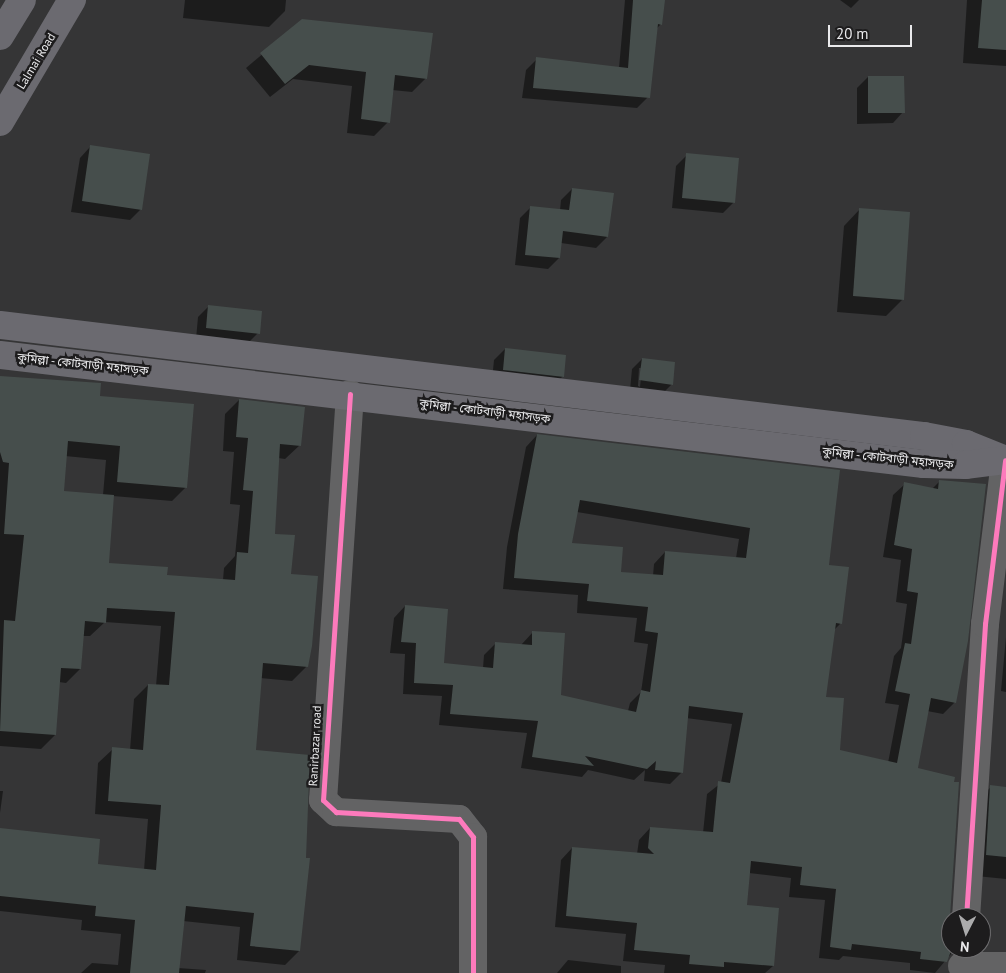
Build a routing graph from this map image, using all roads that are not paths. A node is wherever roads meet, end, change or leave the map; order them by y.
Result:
1 (22, 0) edge
2 (72, 0) edge
3 (0, 36) edge
4 (0, 122) edge
5 (0, 325) edge
6 (0, 355) edge
7 (409, 373) junction
8 (350, 394) junction
9 (405, 402) junction
10 (1006, 460) edge
11 (967, 908) edge
12 (962, 962) edge
13 (1006, 966) edge
14 (473, 973) edge

1 - 3 main road
2 - 4 main road, Lalmai Road
5 - 7 main road, কুমিল্লা - কোটবাড়ী মহাসড়ক
6 - 8 main road, কুমিল্লা - কোটবাড়ী মহাসড়ক
7 - 9 main road
7 - 10 main road, কুমিল্লা - কোটবাড়ী মহাসড়ক
8 - 9 main road, কুমিল্লা - কোটবাড়ী মহাসড়ক
8 - 14 street, Ranirbazar road
9 - 10 main road, কুমিল্লা - কোটবাড়ী মহাসড়ক
10 - 11 street
12 - 13 street

